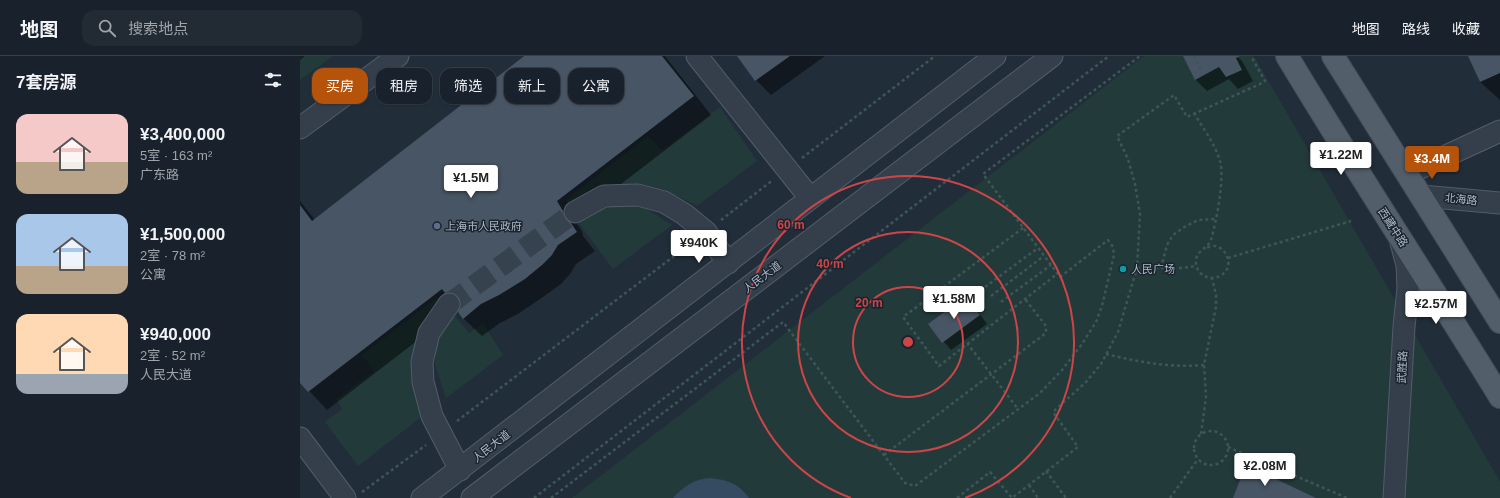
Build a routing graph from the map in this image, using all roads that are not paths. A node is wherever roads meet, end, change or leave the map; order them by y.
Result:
1 (398, 56) edge
2 (697, 56) edge
3 (995, 56) edge
4 (1052, 56) edge
5 (1287, 56) edge
6 (1333, 56) edge
7 (300, 128) edge
8 (1500, 131) edge
9 (1407, 174) junction
10 (1422, 196) junction
11 (810, 198) junction
12 (1500, 203) edge
13 (575, 212) tunnel mouth
14 (1399, 236) junction
15 (728, 262) junction
16 (449, 304) tunnel mouth
17 (1500, 322) edge
18 (1500, 397) edge
19 (300, 438) edge
20 (1396, 468) junction
21 (460, 470) junction
22 (353, 496) edge
23 (422, 498) edge
24 (472, 498) edge
25 (1380, 498) edge
26 (1394, 498) edge

1 - 7 street
2 - 11 street
3 - 11 street, 人民大道
4 - 24 street, 人民大道
5 - 14 main road, 西藏中路
6 - 9 main road
8 - 9 street
9 - 10 main road
10 - 12 street, 北海路
10 - 17 main road
11 - 15 street, 人民大道
13 - 15 street
14 - 18 main road, 西藏中路
14 - 20 street, 武胜路
15 - 21 street, 人民大道
16 - 21 street
19 - 22 street
20 - 25 street
20 - 26 street, 武胜路
21 - 23 street, 人民大道

